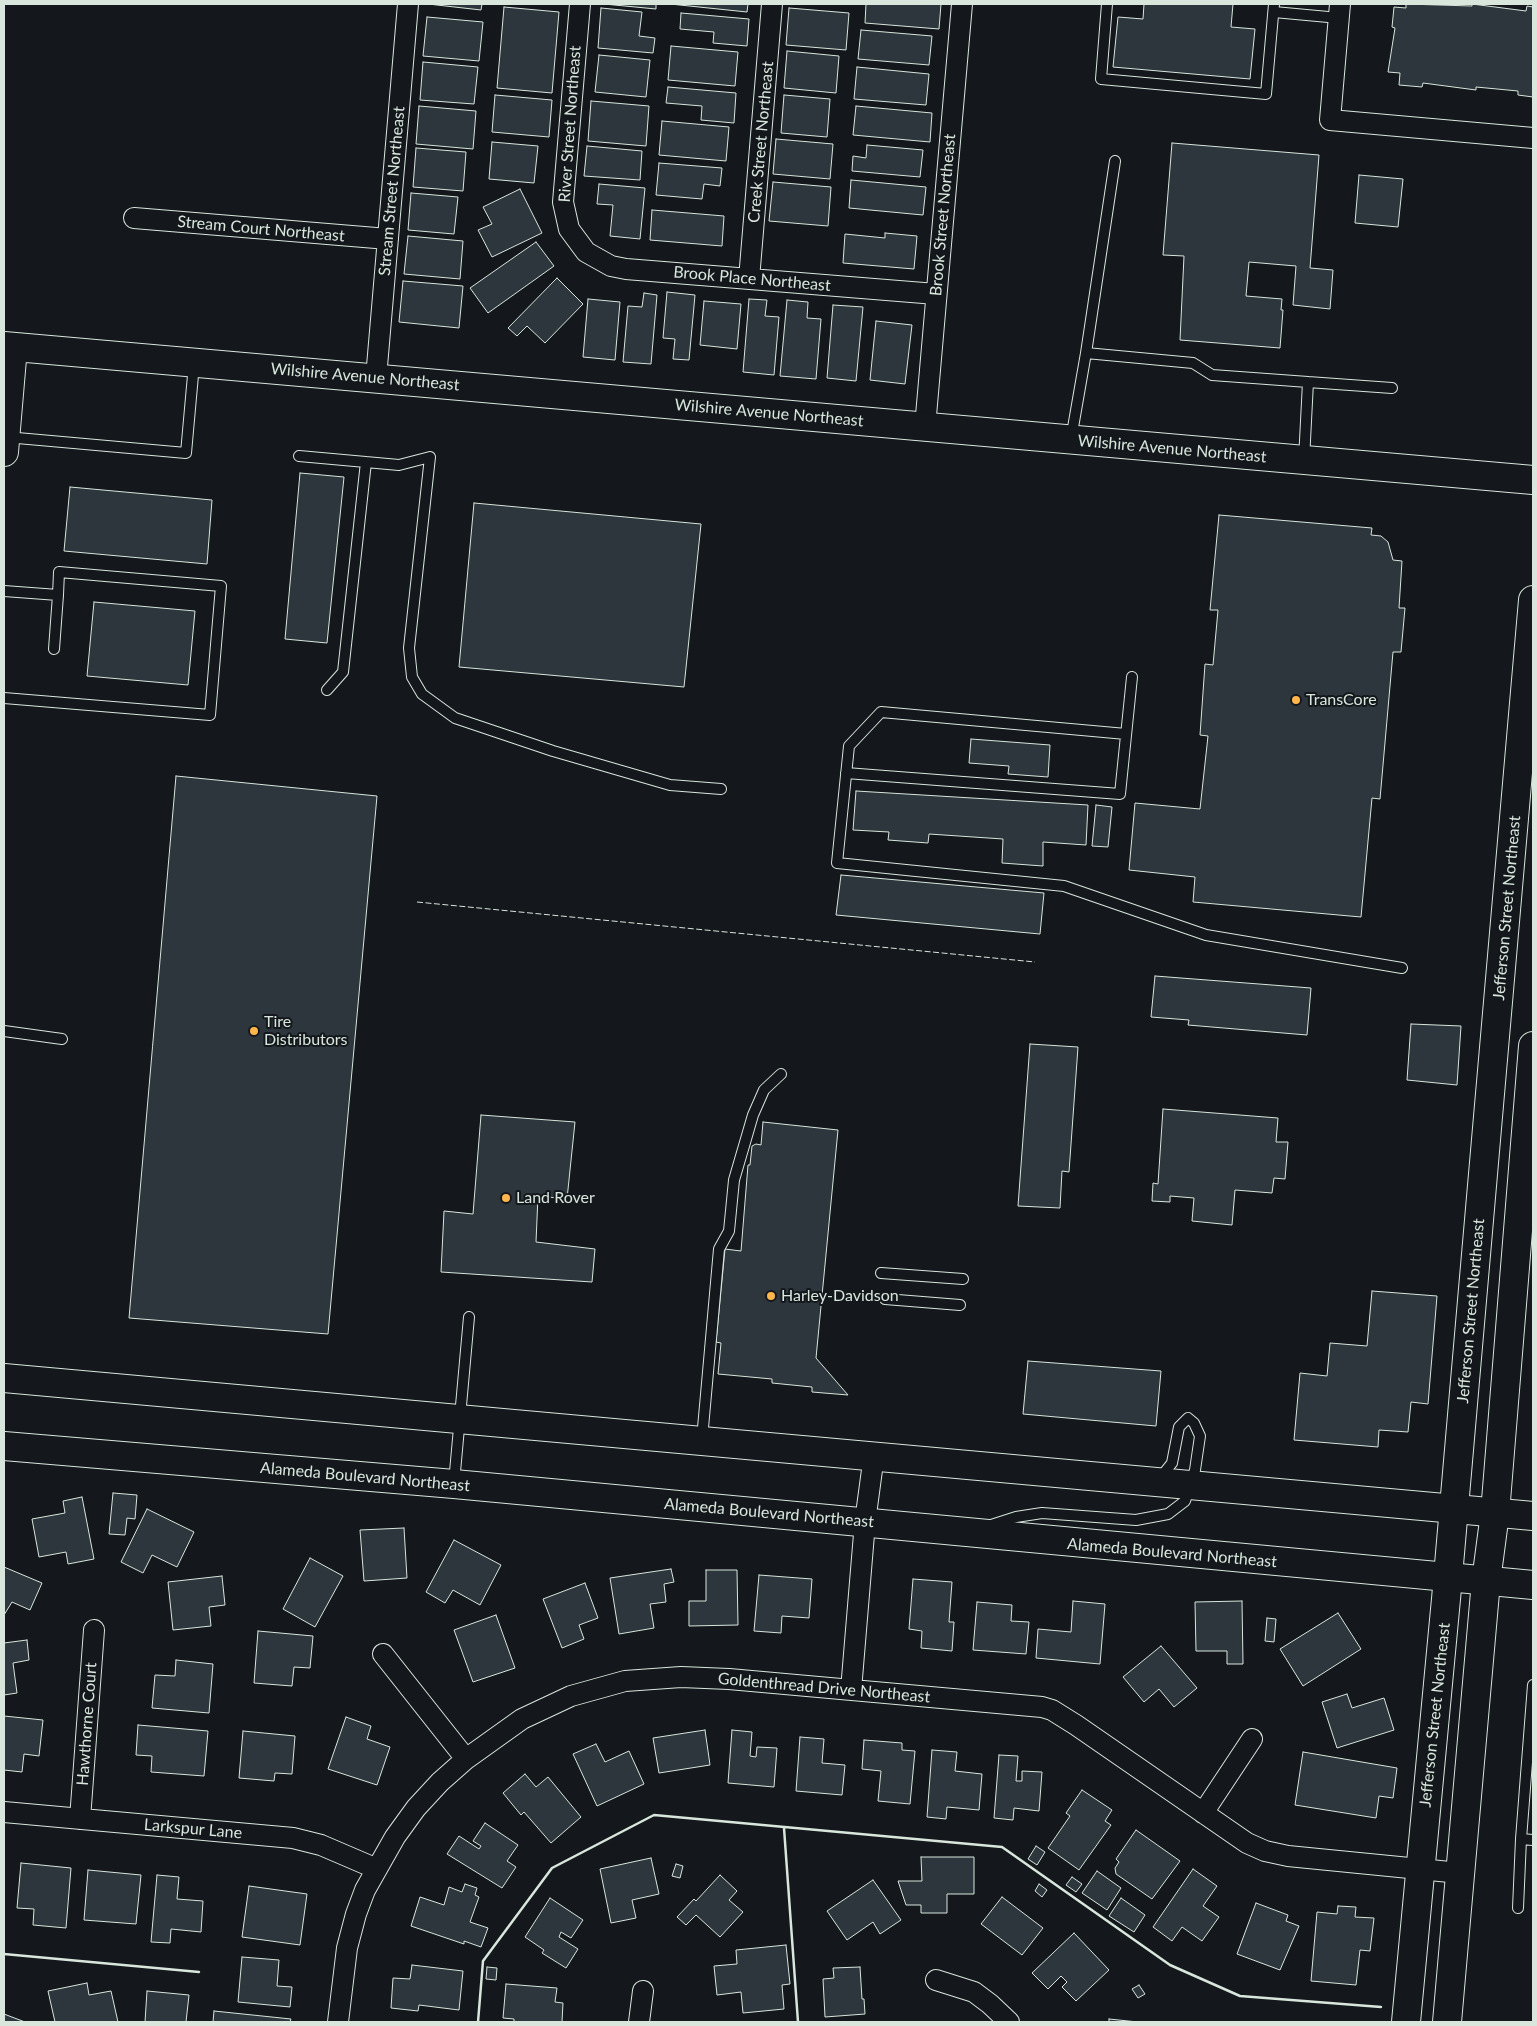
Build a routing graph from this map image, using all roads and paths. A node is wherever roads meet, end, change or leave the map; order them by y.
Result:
1 (408, 4) edge
2 (580, 4) edge
3 (772, 4) edge
4 (962, 4) edge
5 (1107, 4) edge
6 (1274, 8) edge
7 (1339, 11) edge
8 (1533, 138) edge
9 (1115, 161) dead end
10 (134, 218) dead end
11 (388, 239) junction
12 (576, 241) joint
13 (749, 279) junction
14 (936, 294) junction
15 (9, 346) edge
16 (1086, 353) junction
17 (194, 362) junction
18 (376, 378) junction
19 (1308, 382) junction
20 (1392, 388) dead end
21 (925, 427) junction
22 (1071, 440) junction
23 (4, 445) edge
24 (298, 456) dead end
25 (1304, 460) junction
26 (366, 462) junction
27 (1533, 480) edge
28 (4, 591) edge
29 (58, 595) junction
30 (1533, 600) edge
31 (54, 649) dead end
32 (1132, 677) dead end
33 (327, 690) dead end
34 (4, 698) edge
35 (1126, 734) junction
36 (846, 773) junction
37 (721, 789) dead end
38 (1402, 968) dead end
39 (4, 1031) edge
40 (62, 1039) dead end
41 (1533, 1046) edge
42 (780, 1074) dead end
43 (881, 1273) dead end
44 (962, 1279) dead end
45 (885, 1299) dead end
46 (960, 1305) dead end
47 (469, 1317) dead end
48 (4, 1378) edge
49 (460, 1420) junction
50 (702, 1440) junction
51 (4, 1446) edge
52 (874, 1455) junction
53 (1156, 1481) junction
54 (454, 1484) junction
55 (1192, 1484) junction
56 (1454, 1510) junction
57 (1494, 1513) junction
58 (1533, 1516) edge
59 (865, 1522) junction
60 (968, 1534) junction
61 (1448, 1578) junction
62 (1486, 1581) junction
63 (1533, 1585) edge
64 (94, 1630) dead end
65 (383, 1654) dead end
66 (1533, 1685) edge
67 (850, 1690) junction
68 (1252, 1739) dead end
69 (466, 1759) junction
70 (4, 1812) edge
71 (1203, 1813) junction
72 (80, 1819) junction
73 (1521, 1839) junction
74 (1533, 1840) edge
75 (377, 1869) junction
76 (1420, 1870) junction
77 (1460, 1873) junction
78 (1518, 1908) dead end
79 (936, 1980) dead end
80 (643, 1991) dead end
81 (338, 2022) edge
82 (640, 2022) edge
83 (1009, 2022) edge
84 (1406, 2022) edge
85 (1447, 2022) edge

1 - 11 street, Stream Street Northeast
2 - 12 street, River Street Northeast
3 - 13 street, Creek Street Northeast
4 - 14 street, Brook Street Northeast
5 - 6 lane
6 - 7 lane
7 - 8 street
9 - 16 lane
10 - 11 street, Stream Court Northeast
11 - 18 street, Stream Street Northeast
12 - 13 street, Brook Place Northeast
13 - 14 street, Brook Place Northeast
14 - 21 street, Brook Street Northeast
15 - 17 main road, Wilshire Avenue Northeast
15 - 23 main road
16 - 19 lane
16 - 22 lane
17 - 18 main road, Wilshire Avenue Northeast
17 - 23 lane
18 - 21 main road, Wilshire Avenue Northeast
19 - 20 lane
19 - 25 lane
21 - 22 main road, Wilshire Avenue Northeast
22 - 25 main road, Wilshire Avenue Northeast
24 - 26 lane
25 - 27 main road, Wilshire Avenue Northeast
26 - 33 lane
26 - 37 lane
28 - 29 lane
29 - 31 lane
29 - 34 lane
30 - 56 main road, Jefferson Street Northeast
32 - 35 lane
35 - 36 lane
35 - 36 lane
36 - 38 lane
39 - 40 lane
41 - 57 main road
42 - 50 lane
43 - 44 lane
45 - 46 lane
47 - 49 lane
48 - 49 main road
49 - 50 main road
49 - 54 lane
50 - 52 main road
51 - 54 main road, Alameda Boulevard Northeast
52 - 53 main road
52 - 59 street
53 - 55 main road
53 - 55 lane
54 - 59 main road, Alameda Boulevard Northeast
55 - 56 main road
55 - 60 lane
56 - 57 main road
56 - 61 main road, Jefferson Street Northeast
57 - 58 main road
57 - 62 main road
59 - 60 main road, Alameda Boulevard Northeast
59 - 67 street
60 - 61 main road, Alameda Boulevard Northeast
61 - 62 main road, Alameda Boulevard Northeast
61 - 76 main road, Jefferson Street Northeast
62 - 63 main road, Alameda Boulevard Northeast
62 - 77 main road
64 - 72 street, Hawthorne Court
65 - 69 street
66 - 73 lane
67 - 69 street, Goldenthread Drive Northeast
67 - 71 street, Goldenthread Drive Northeast
68 - 71 street
69 - 75 street, Goldenthread Drive Northeast
70 - 72 street, Larkspur Lane
71 - 76 street, Goldenthread Drive Northeast
72 - 75 street, Larkspur Lane
73 - 74 lane
73 - 78 lane
75 - 81 street, Goldenthread Drive Northeast
76 - 77 street, Goldenthread Drive Northeast
76 - 84 main road, Jefferson Street Northeast
77 - 85 main road
79 - 83 street
80 - 82 street

